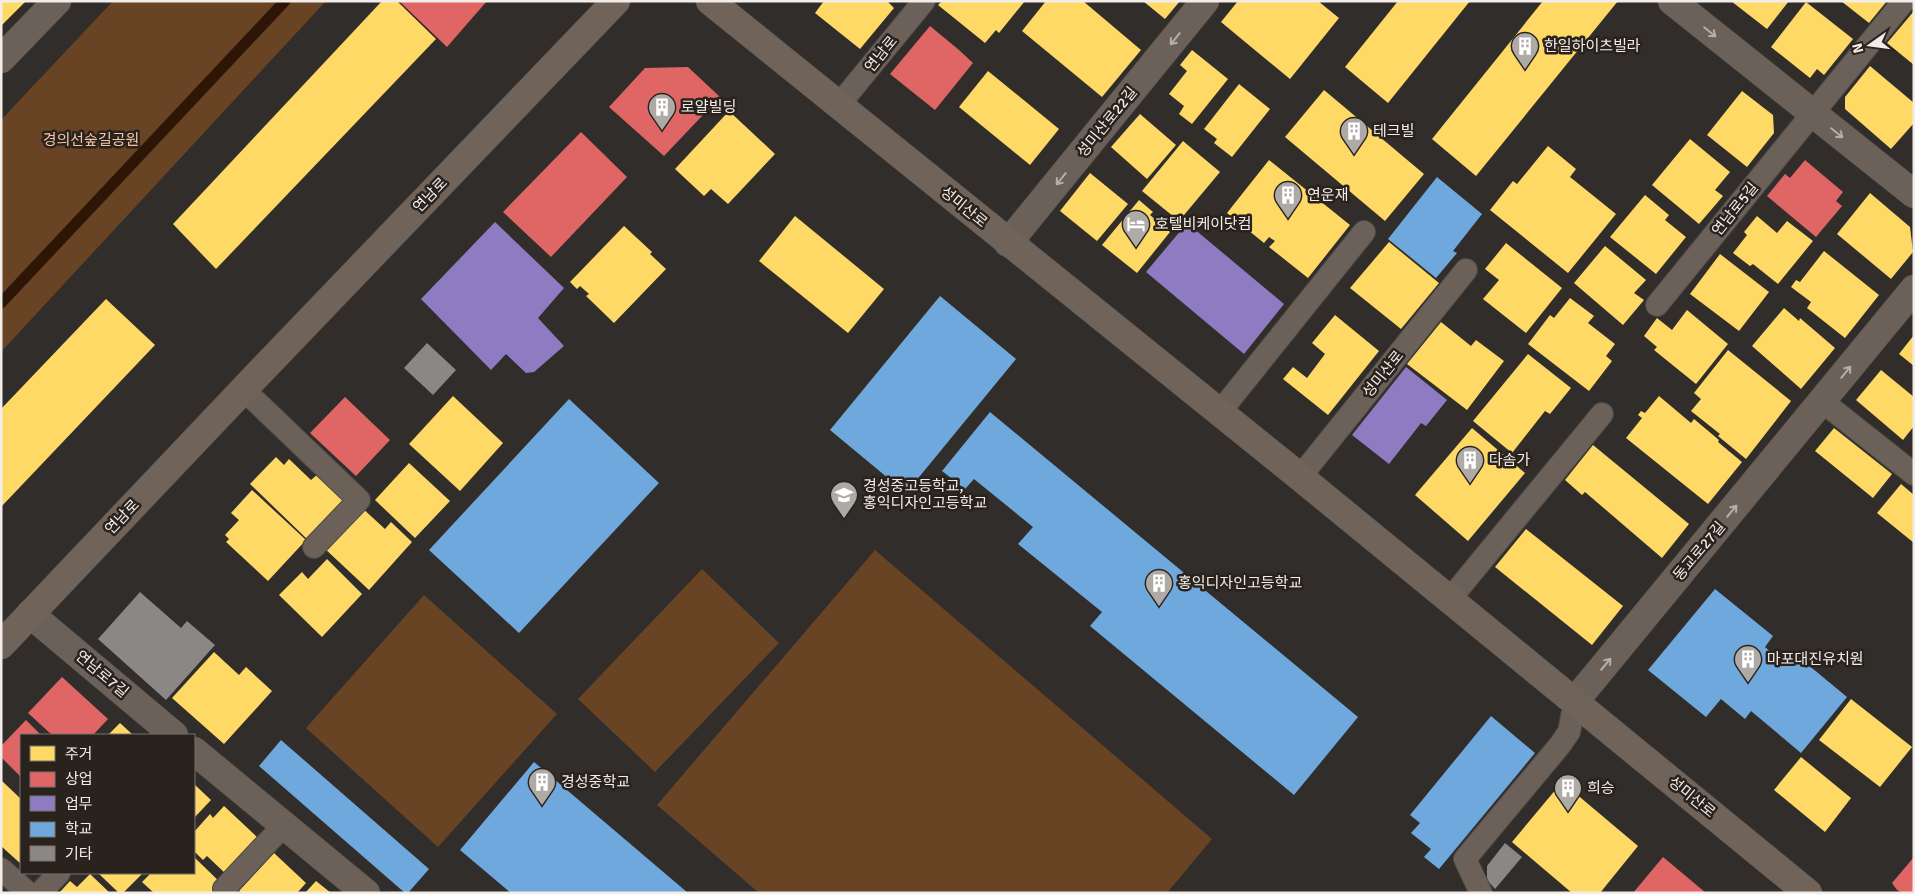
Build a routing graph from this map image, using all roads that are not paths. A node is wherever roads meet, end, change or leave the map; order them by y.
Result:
1 (58, 1) edge
2 (616, 1) edge
3 (710, 1) edge
4 (924, 1) edge
5 (1205, 1) edge
6 (1904, 1) edge
7 (1685, 5) edge
8 (1, 59) edge
9 (838, 106) junction
10 (1812, 113) junction
11 (1914, 194) edge
12 (1364, 232) dead end
13 (1008, 243) junction
14 (1466, 270) dead end
15 (1914, 289) edge
16 (1657, 305) dead end
17 (243, 389) junction
18 (1823, 402) junction
19 (1219, 413) junction
20 (1602, 414) dead end
21 (1914, 474) edge
22 (1300, 477) junction
23 (314, 547) dead end
24 (1450, 599) junction
25 (30, 614) junction
26 (1, 645) edge
27 (1575, 701) junction
28 (173, 734) edge
29 (195, 752) edge
30 (284, 825) junction
31 (1, 868) edge
32 (58, 874) edge
33 (224, 889) dead end
34 (28, 893) edge
35 (40, 893) edge
36 (366, 893) edge
37 (1481, 893) edge
38 (1808, 893) edge

1 - 8 street
2 - 17 street, 연남로
3 - 9 street, 성미산로
4 - 9 lane, 연남로
5 -> 13 street, 성미산로22길
6 - 10 lane, 연남로5길
7 -> 10 street
9 - 13 street, 성미산로
10 -> 11 street
10 - 16 lane, 연남로5길
12 - 19 lane
13 - 19 street, 성미산로
14 - 22 lane, 성미산로
18 -> 15 street, 동교로27길
17 - 23 lane
17 - 25 street, 연남로
18 - 21 lane
27 -> 18 street, 동교로27길
19 - 22 street, 성미산로
20 - 24 lane
22 - 24 street, 성미산로
24 - 27 street, 성미산로
25 - 26 street, 연남로
25 - 28 street, 연남로7길
27 - 37 lane
27 - 38 street, 성미산로
29 - 30 street
30 - 33 lane
30 - 36 street
31 - 34 lane
32 - 35 lane

